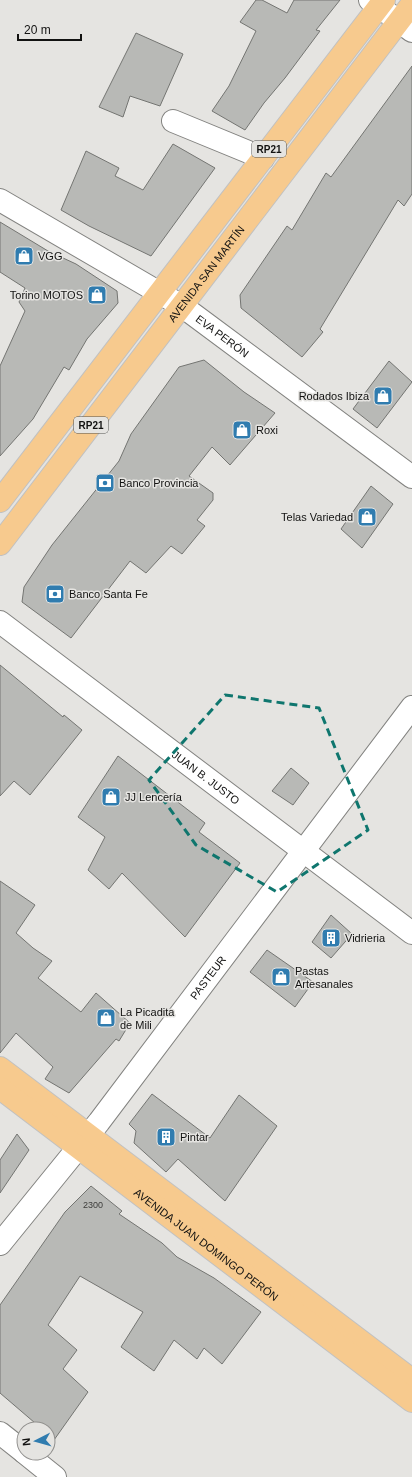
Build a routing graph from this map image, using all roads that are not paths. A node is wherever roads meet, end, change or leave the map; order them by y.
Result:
1 (378, 2) edge
2 (412, 4) edge
3 (406, 26) edge
4 (173, 121) dead end
5 (263, 158) junction
6 (0, 200) edge
7 (160, 293) junction
8 (182, 306) junction
9 (412, 477) edge
10 (0, 501) edge
11 (0, 544) edge
12 (0, 622) edge
13 (412, 707) edge
14 (302, 850) junction
15 (412, 933) edge
16 (0, 1068) edge
17 (0, 1088) edge
18 (83, 1141) junction
19 (0, 1244) edge
20 (412, 1380) edge
21 (412, 1401) edge
22 (0, 1433) edge
23 (16, 1446) edge
24 (34, 1461) edge
25 (55, 1477) edge

1 - 3 street
1 - 5 main road, RP21
2 - 3 main road, AVENIDA SAN MARTÍN / RP21
3 - 8 main road, AVENIDA SAN MARTÍN / RP21
4 - 5 street
5 - 7 main road, RP21
6 - 7 street, EVA PERÓN
7 - 8 street, EVA PERÓN
7 - 10 main road, RP21
8 - 9 street, EVA PERÓN
8 - 11 main road, AVENIDA SAN MARTÍN / RP21
12 - 14 street, JUAN B. JUSTO
13 - 14 street, PASTEUR
14 - 15 street, JUAN B. JUSTO
14 - 18 street, PASTEUR
16 - 18 main road, AVENIDA JUAN DOMINGO PERÓN
17 - 18 main road, AVENIDA JUAN DOMINGO PERÓN
18 - 19 street, PASTEUR
18 - 20 main road, AVENIDA JUAN DOMINGO PERÓN
18 - 21 main road, AVENIDA JUAN DOMINGO PERÓN
22 - 23 street
24 - 25 street

